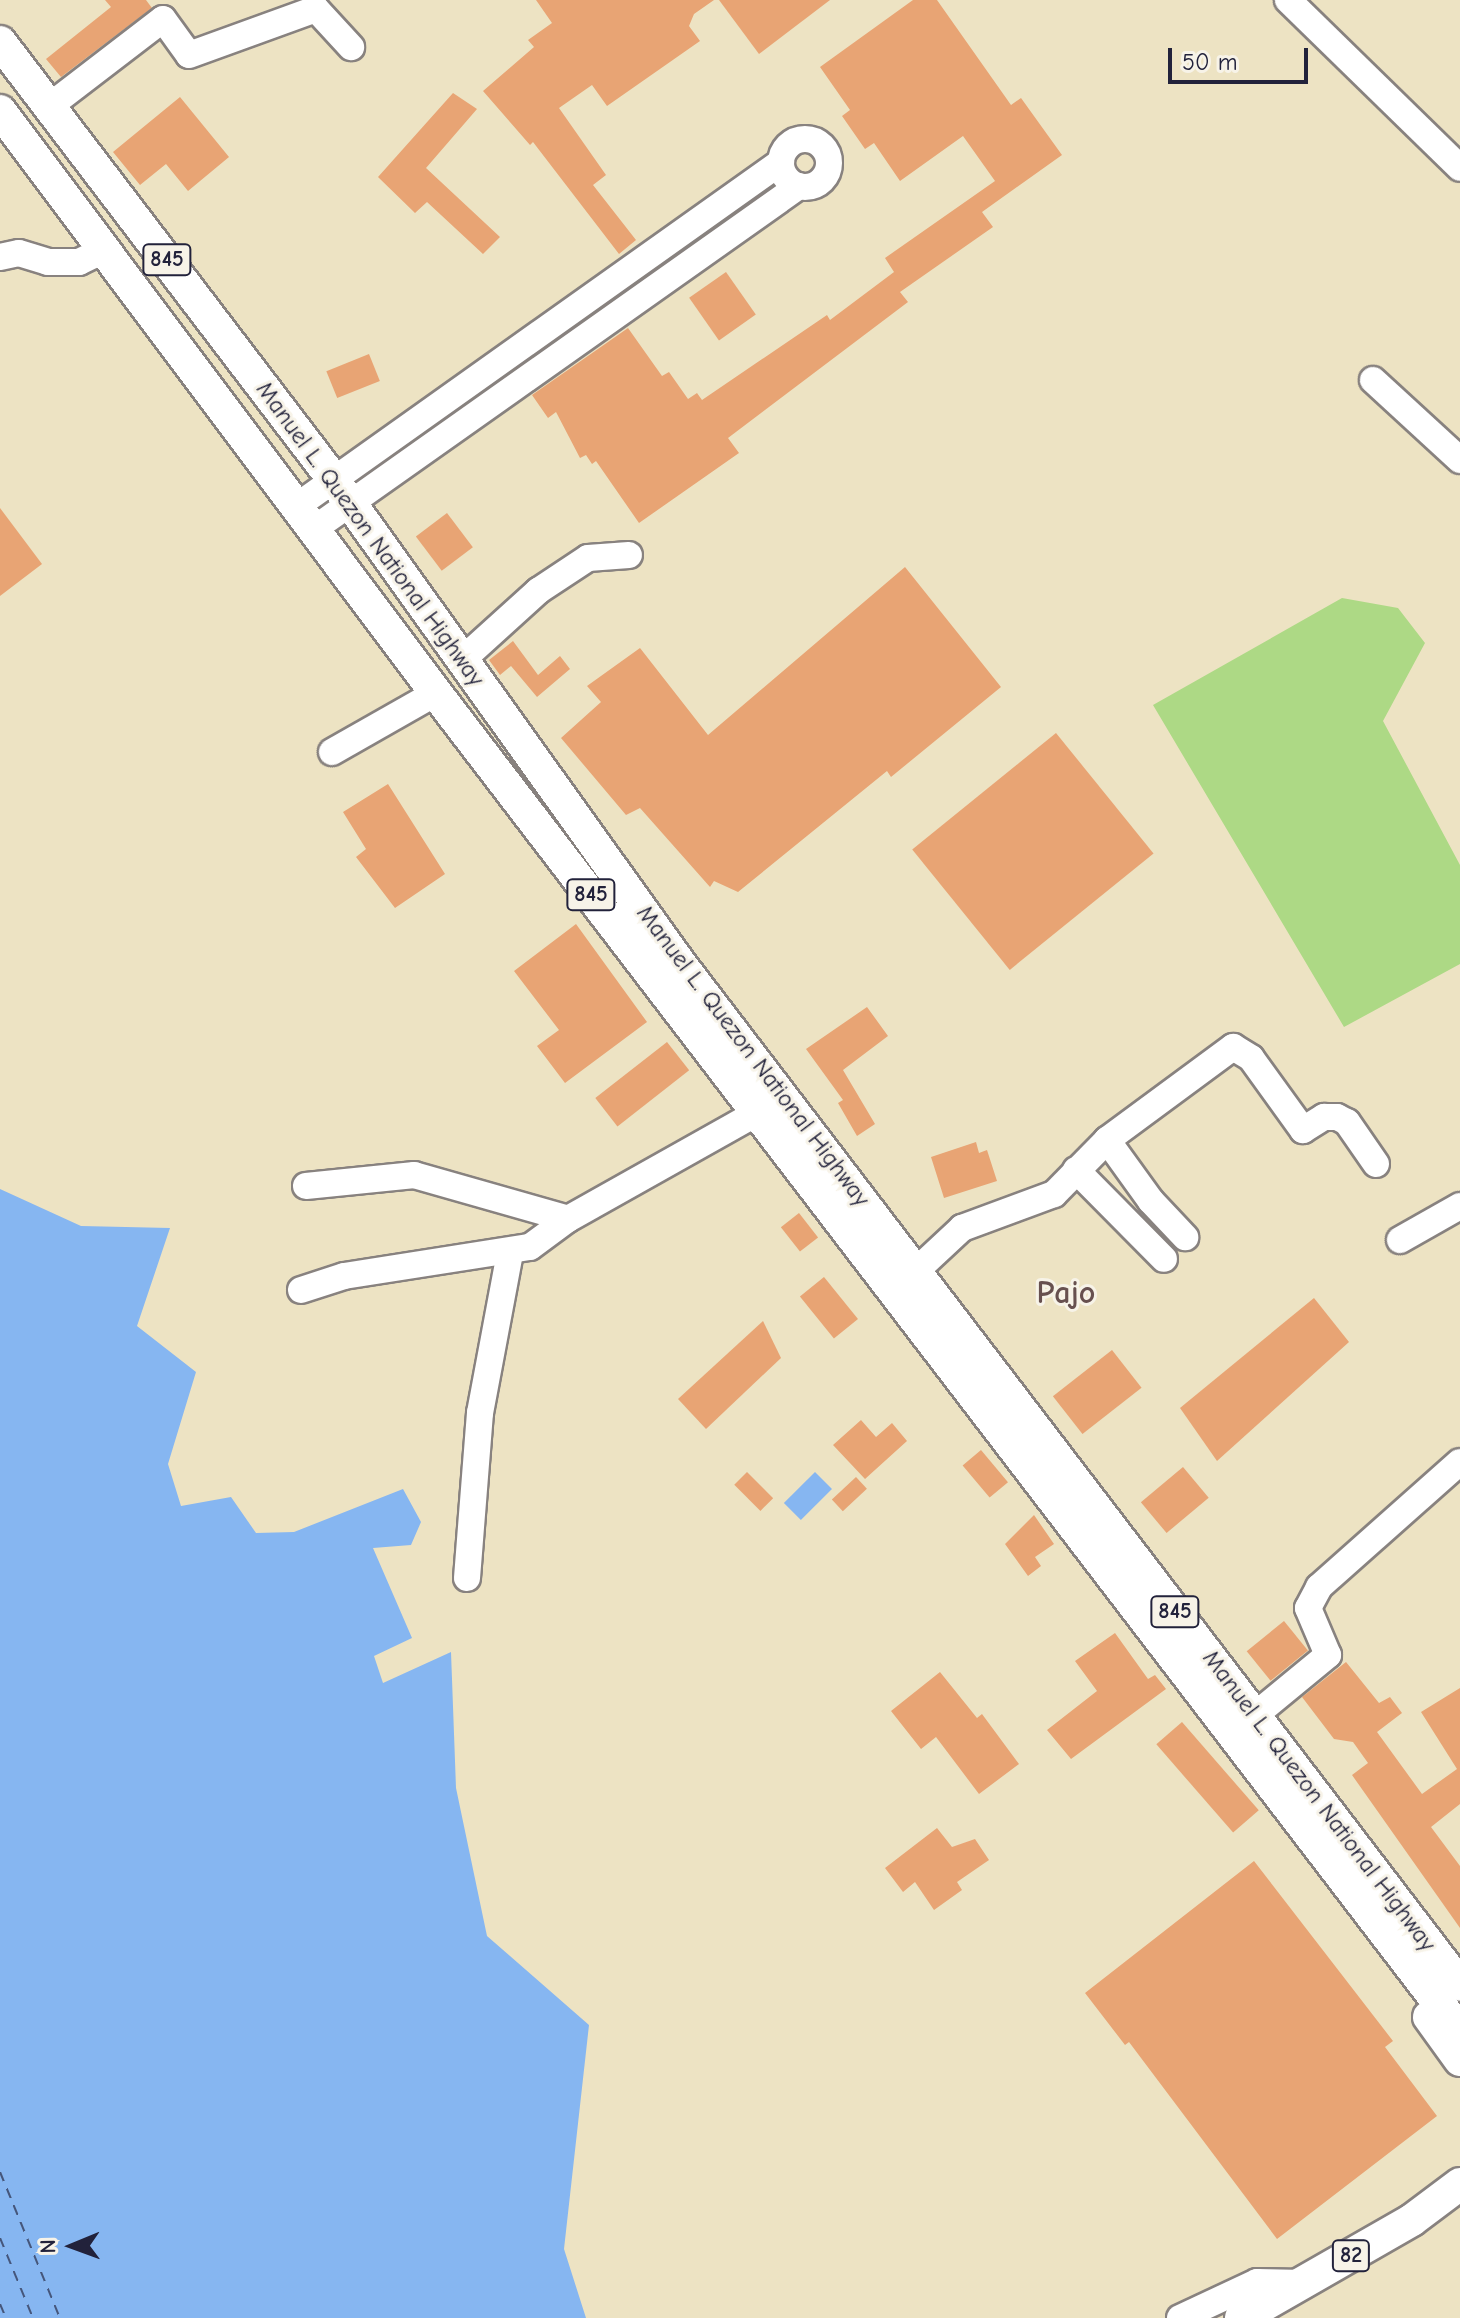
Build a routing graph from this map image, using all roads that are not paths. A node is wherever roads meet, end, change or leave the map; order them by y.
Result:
1 (1288, 0) edge
2 (0, 42) edge
3 (351, 47) dead end
4 (51, 105) junction
5 (0, 111) edge
6 (781, 162) junction
7 (1460, 168) edge
8 (799, 186) junction
9 (104, 250) junction
10 (0, 257) edge
11 (602, 287) junction
12 (621, 309) junction
13 (1373, 380) dead end
14 (1460, 460) edge
15 (341, 491) junction
16 (306, 518) junction
17 (629, 555) dead end
18 (462, 660) junction
19 (436, 693) junction
20 (332, 752) dead end
21 (757, 1113) junction
22 (1107, 1140) junction
23 (1376, 1164) dead end
24 (1076, 1170) junction
25 (306, 1186) dead end
26 (1460, 1206) edge
27 (568, 1219) junction
28 (1185, 1237) dead end
29 (1400, 1240) dead end
30 (879, 1249) junction
31 (510, 1252) junction
32 (1164, 1259) dead end
33 (917, 1270) junction
34 (301, 1290) dead end
35 (1460, 1462) edge
36 (1057, 1504) junction
37 (467, 1578) dead end
38 (1254, 1716) junction
39 (1460, 1985) edge
40 (1460, 2031) edge
41 (1460, 2060) edge
42 (1458, 2190) edge
43 (1286, 2293) edge
44 (1180, 2318) edge
45 (1241, 2318) edge

1 - 7 street
2 - 4 main road, Manuel L. Quezon National Highway / 845
3 - 4 street
4 - 15 main road, Manuel L. Quezon National Highway / 845
5 - 9 main road, Manuel L. Quezon National Highway / 845
6 - 8 street
6 - 8 street
6 - 11 street
8 - 12 street
9 - 10 street
9 - 16 main road, Manuel L. Quezon National Highway / 845
11 - 12 street
11 - 15 street
12 - 15 street
13 - 14 street
15 - 16 street
15 - 18 main road, Manuel L. Quezon National Highway / 845
16 - 19 main road, Manuel L. Quezon National Highway / 845
17 - 18 street
18 - 30 main road, Manuel L. Quezon National Highway / 845
19 - 20 street
19 - 21 main road, Manuel L. Quezon National Highway / 845
21 - 27 street
21 - 30 main road, Manuel L. Quezon National Highway / 845
22 - 23 street
22 - 24 street
22 - 28 street
24 - 32 street
24 - 33 street
25 - 27 street
26 - 29 street
27 - 31 street
30 - 33 main road, Manuel L. Quezon National Highway / 845
30 - 36 main road, Manuel L. Quezon National Highway / 845
31 - 34 street
31 - 37 street
33 - 38 main road, Manuel L. Quezon National Highway / 845
35 - 38 street
36 - 40 main road, Manuel L. Quezon National Highway / 845
36 - 41 main road
38 - 39 main road, Manuel L. Quezon National Highway / 845
42 - 43 main road, 82
43 - 44 street
43 - 45 main road, 82

